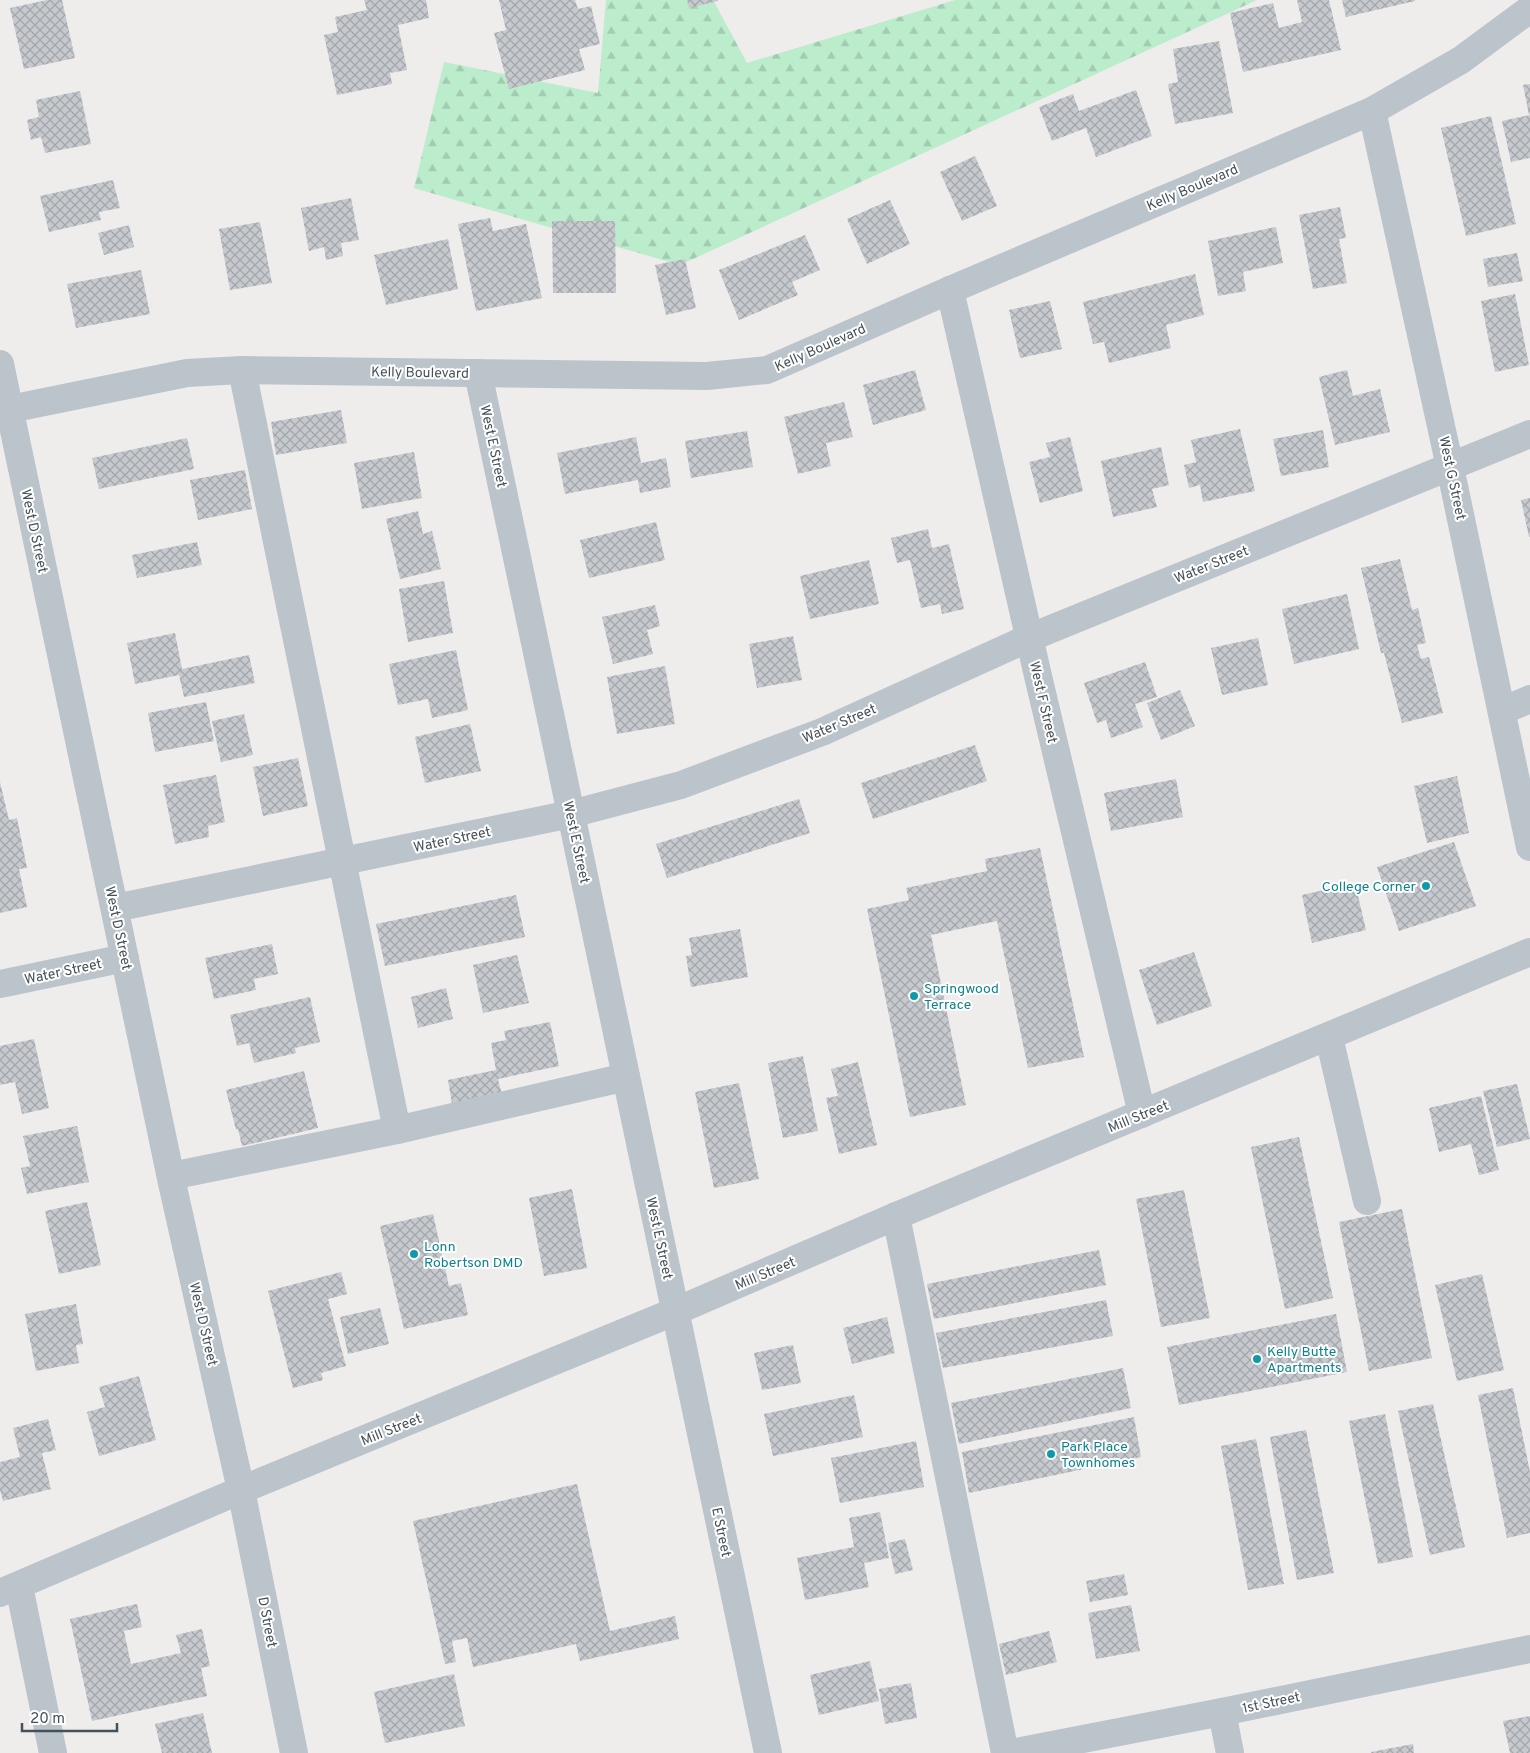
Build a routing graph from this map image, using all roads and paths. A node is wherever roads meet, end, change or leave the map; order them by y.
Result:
1 (1530, 10) edge
2 (1372, 111) junction
3 (950, 290) junction
4 (0, 364) edge
5 (242, 370) junction
6 (478, 373) junction
7 (10, 409) junction
8 (1530, 434) edge
9 (1450, 467) junction
10 (1029, 638) junction
11 (1530, 699) edge
12 (1502, 711) junction
13 (571, 814) junction
14 (1530, 847) edge
15 (343, 862) junction
16 (115, 908) junction
17 (1530, 952) edge
18 (125, 958) junction
19 (0, 984) edge
20 (1329, 1037) junction
21 (626, 1077) junction
22 (1142, 1114) junction
23 (397, 1130) junction
24 (170, 1176) junction
25 (1367, 1201) dead end
26 (896, 1216) junction
27 (676, 1311) junction
28 (241, 1490) junction
29 (9, 1589) edge
30 (1530, 1649) edge
31 (1222, 1712) junction
32 (53, 1753) edge
33 (294, 1753) edge
34 (768, 1753) edge
35 (1005, 1753) edge
36 (1011, 1753) edge
37 (1230, 1753) edge

1 - 2 street, Kelly Boulevard
2 - 3 street, Kelly Boulevard
2 - 9 street, West G Street
3 - 6 street, Kelly Boulevard
3 - 10 street, West F Street
4 - 7 street, West D Street
5 - 6 street, Kelly Boulevard
5 - 7 street, Kelly Boulevard
5 - 15 street
6 - 13 street, West E Street
7 - 16 street, West D Street
8 - 9 street, Water Street
9 - 10 street, Water Street
9 - 12 street, West G Street
10 - 13 street, Water Street
10 - 22 street, West F Street
11 - 12 street
12 - 14 street, West G Street
13 - 15 street, Water Street
13 - 21 street, West E Street
15 - 16 street, Water Street
15 - 23 street
16 - 18 street, West D Street
17 - 20 street, Mill Street
18 - 19 street, Water Street
18 - 24 street, West D Street
20 - 22 street, Mill Street
20 - 25 street
21 - 23 street
21 - 27 street, West E Street
22 - 26 street, Mill Street
23 - 24 street
24 - 28 street, West D Street
26 - 27 street, Mill Street
26 - 35 street
27 - 28 street, Mill Street
27 - 34 street, E Street
28 - 29 street, Mill Street
28 - 33 street, D Street
29 - 32 street
30 - 31 street, 1st Street
31 - 36 street, 1st Street
31 - 37 street

